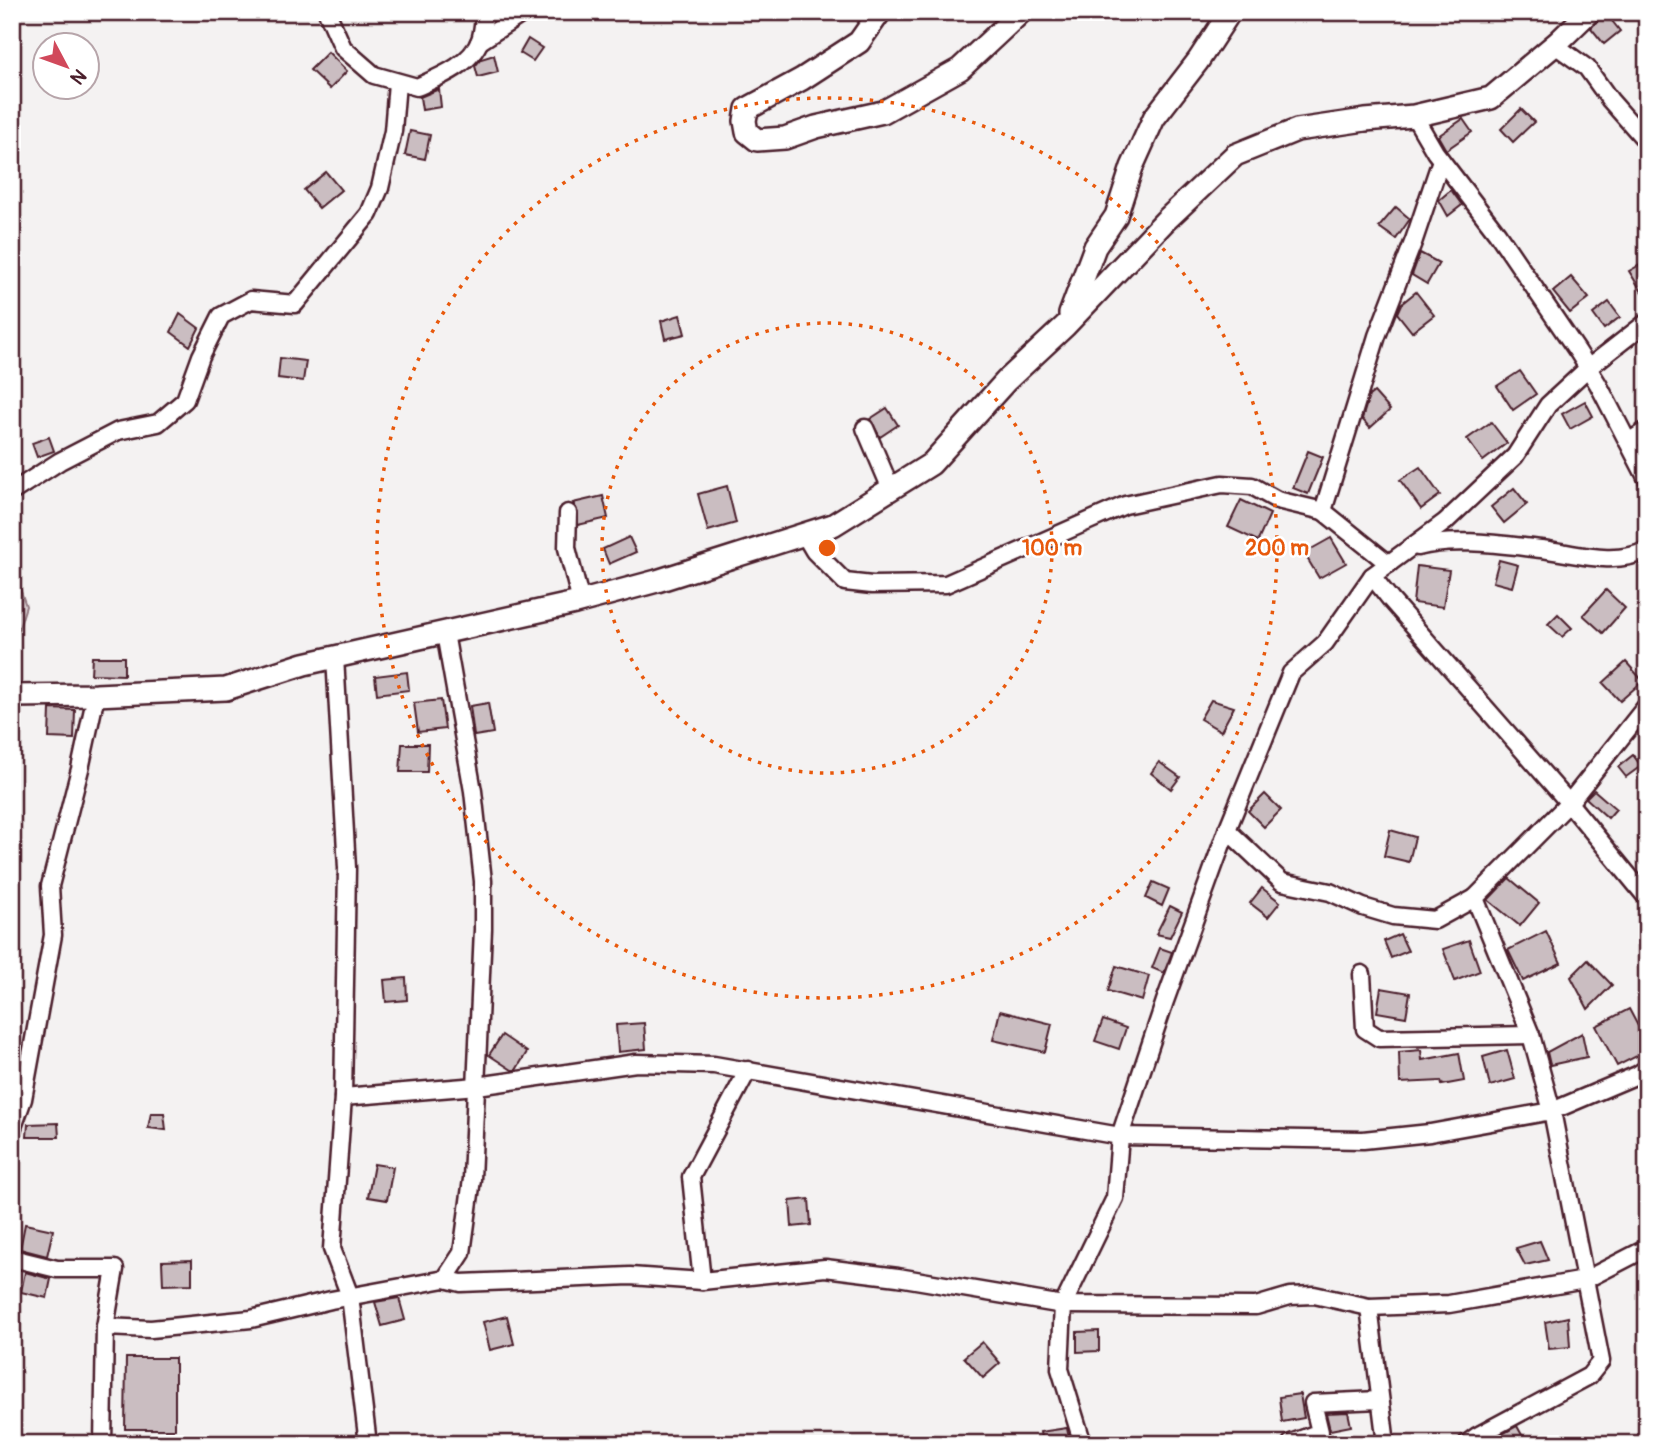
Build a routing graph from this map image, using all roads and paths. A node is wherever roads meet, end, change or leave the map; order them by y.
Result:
1 (327, 12) edge
2 (485, 12) edge
3 (525, 12) edge
4 (880, 12) edge
5 (1021, 12) edge
6 (1230, 12) edge
7 (1589, 12) edge
8 (480, 42) junction
9 (1555, 45) junction
10 (397, 83) junction
11 (1414, 116) junction
12 (1647, 142) edge
13 (1441, 160) junction
14 (1647, 321) edge
15 (1065, 326) junction
16 (1588, 368) junction
17 (865, 428) dead end
18 (1647, 430) edge
19 (1628, 442) junction
20 (1647, 479) edge
21 (891, 489) junction
22 (12, 492) edge
23 (1323, 511) junction
24 (568, 513) dead end
25 (804, 534) junction
26 (1410, 549) junction
27 (1647, 550) edge
28 (1389, 564) junction
29 (1372, 576) junction
30 (581, 602) junction
31 (445, 633) junction
32 (335, 657) junction
33 (96, 695) junction
34 (12, 696) edge
35 (1647, 705) edge
36 (1569, 803) junction
37 (1227, 830) junction
38 (1475, 898) junction
39 (1647, 898) edge
40 (1362, 974) dead end
41 (1531, 1035) junction
42 (1647, 1068) edge
43 (748, 1070) junction
44 (477, 1086) junction
45 (343, 1097) junction
46 (1552, 1111) junction
47 (12, 1130) edge
48 (1119, 1136) junction
49 (1647, 1248) edge
50 (12, 1258) edge
51 (445, 1279) junction
52 (1585, 1280) junction
53 (702, 1281) junction
54 (350, 1296) junction
55 (1063, 1306) junction
56 (1369, 1307) junction
57 (105, 1327) junction
58 (1378, 1400) junction
59 (1291, 1443) edge
60 (103, 1444) edge
61 (368, 1444) edge
62 (1083, 1444) edge
63 (1385, 1444) edge
64 (1466, 1444) edge

1 - 10 street
2 - 8 street
3 - 8 street
4 - 5 street
6 - 15 street
7 - 9 street
8 - 10 street
9 - 11 street
9 - 12 street
10 - 22 street
11 - 13 street
11 - 15 street
13 - 16 street
13 - 23 street
14 - 16 street
15 - 21 street
16 - 19 street
16 - 26 street
17 - 21 street
18 - 19 street
19 - 20 street
21 - 25 street
23 - 25 street
23 - 28 street
24 - 30 street
25 - 30 street
26 - 27 street
26 - 28 street
28 - 29 street
29 - 36 street
29 - 37 street
30 - 31 street
31 - 32 street
31 - 44 street
32 - 33 street
32 - 45 street
33 - 34 street
33 - 47 street
35 - 36 street
36 - 38 street
36 - 39 street
37 - 38 street
37 - 48 street
38 - 41 street
40 - 41 street
41 - 46 street
42 - 46 street
43 - 44 street
43 - 48 street
43 - 53 street
44 - 45 street
44 - 51 street
45 - 54 street
46 - 48 street
46 - 52 street
48 - 55 street
49 - 52 street
50 - 57 street
51 - 53 street
51 - 54 street
52 - 56 street
52 - 64 street
53 - 55 street
54 - 57 street
54 - 61 street
55 - 56 street
55 - 62 street
56 - 58 street
57 - 60 street
58 - 59 street
58 - 63 street

